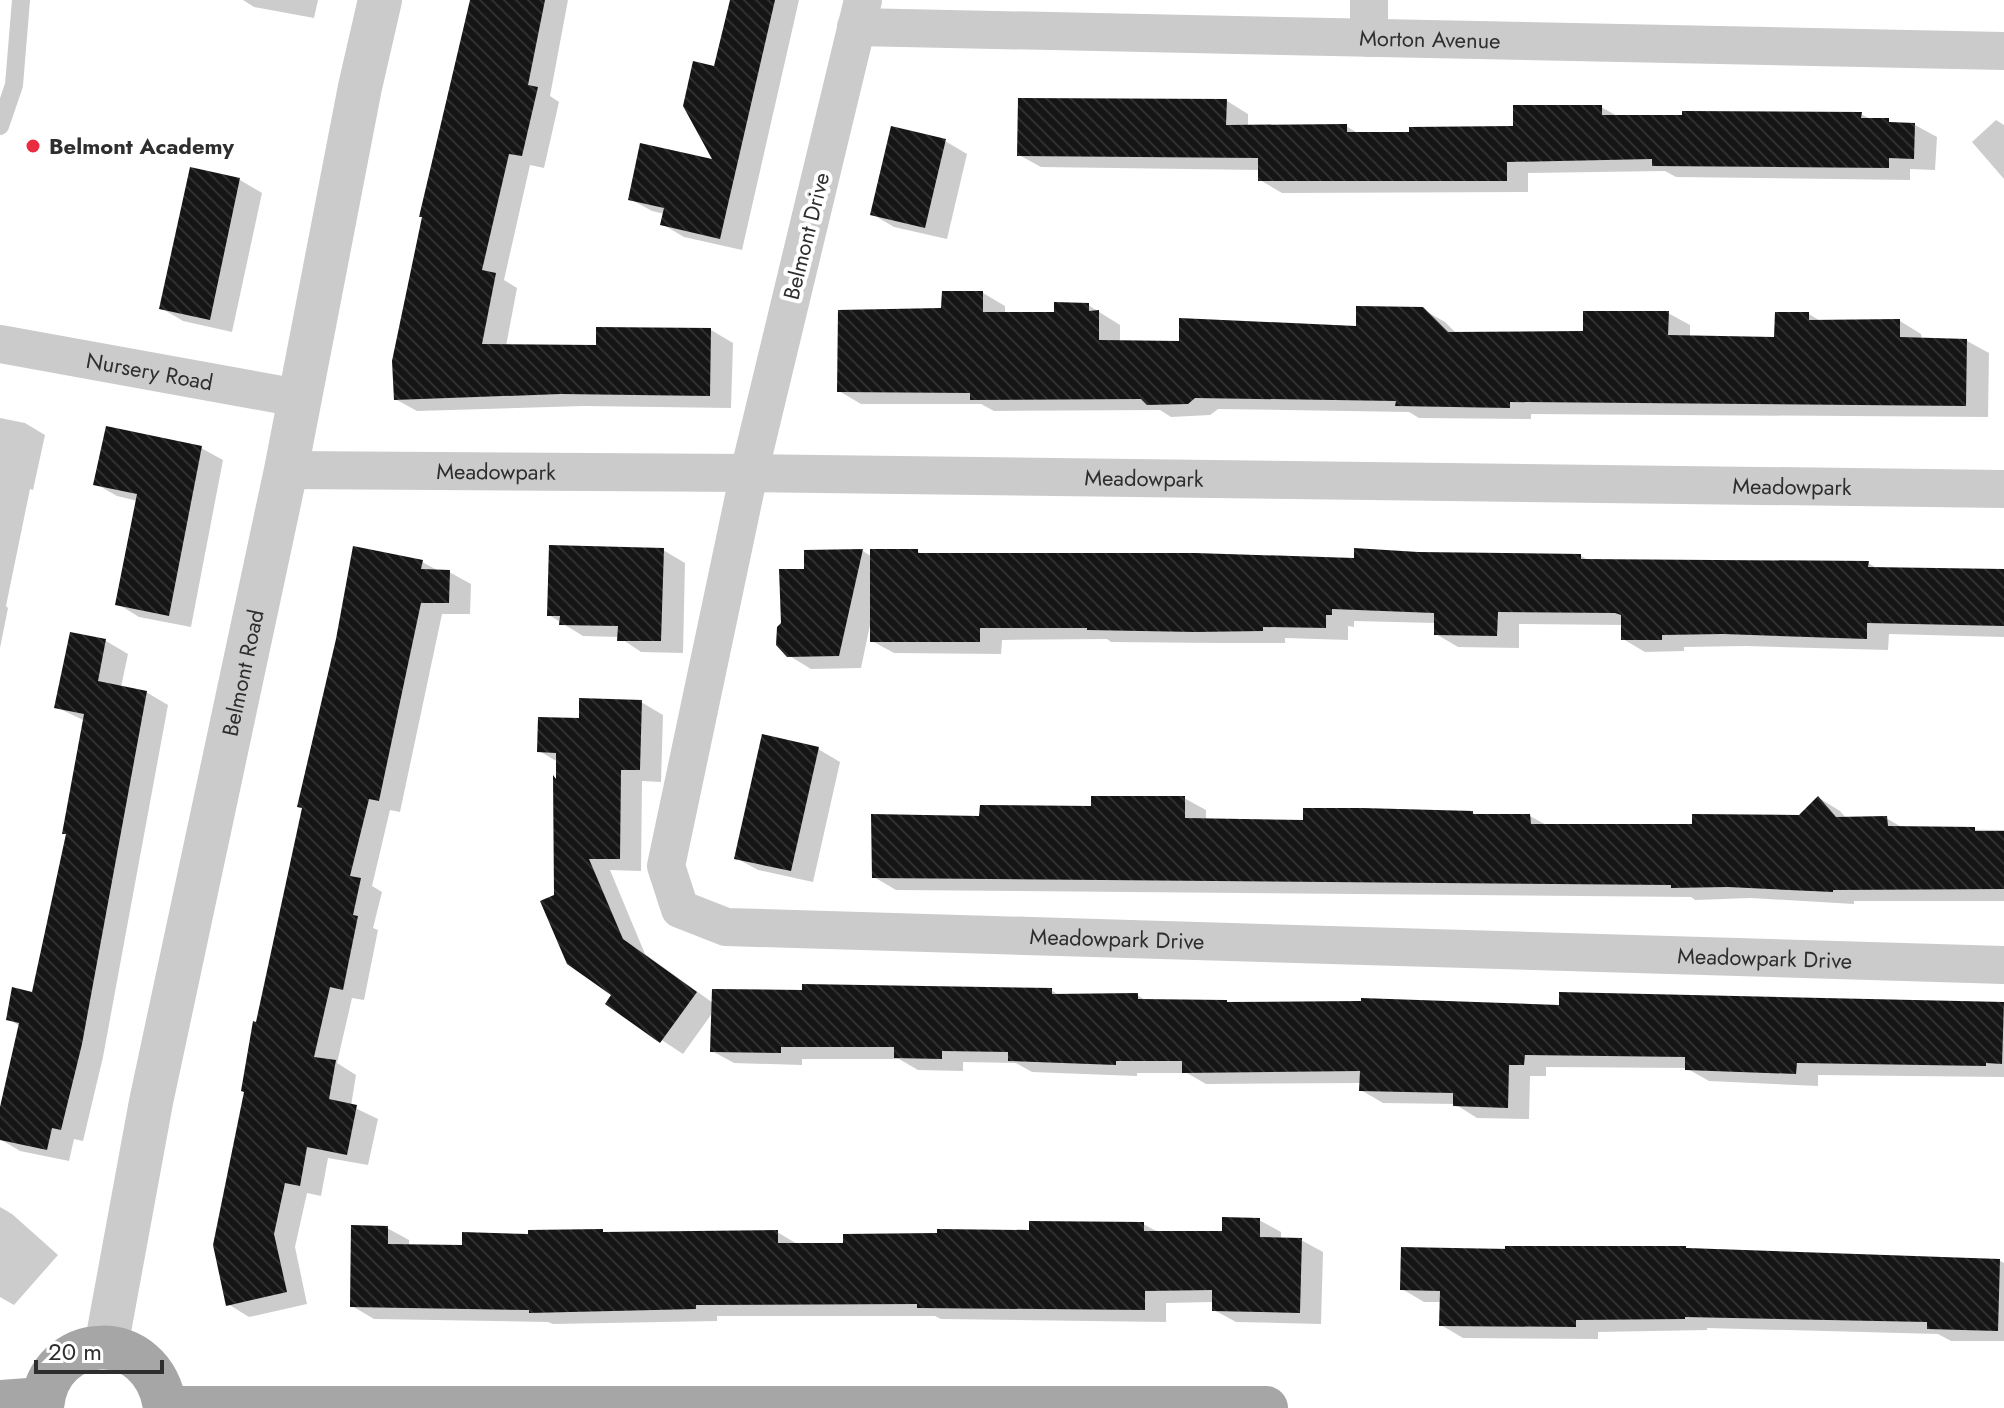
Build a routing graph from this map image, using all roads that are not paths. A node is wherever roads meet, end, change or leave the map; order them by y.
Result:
1 (21, 0) edge
2 (380, 0) edge
3 (1369, 0) edge
4 (860, 13) edge
5 (1369, 38) junction
6 (2004, 51) edge
7 (0, 126) edge
8 (0, 344) edge
9 (298, 398) junction
10 (286, 470) junction
11 (749, 473) junction
12 (2004, 489) edge
13 (2004, 965) edge
14 (106, 1347) junction
15 (28, 1403) edge
16 (165, 1408) edge
17 (1266, 1408) edge

1 - 7 lane
2 - 9 street, Belmont Road
3 - 5 street
4 - 5 street, Morton Avenue
4 - 11 street, Belmont Drive
5 - 6 street, Morton Avenue
8 - 9 street, Nursery Road
9 - 10 street, Belmont Road
10 - 11 street, Meadowpark
10 - 14 street, Belmont Road
11 - 12 street, Meadowpark
11 - 13 street, Meadowpark Drive
14 - 15 main road
14 - 16 main road
16 - 17 main road

